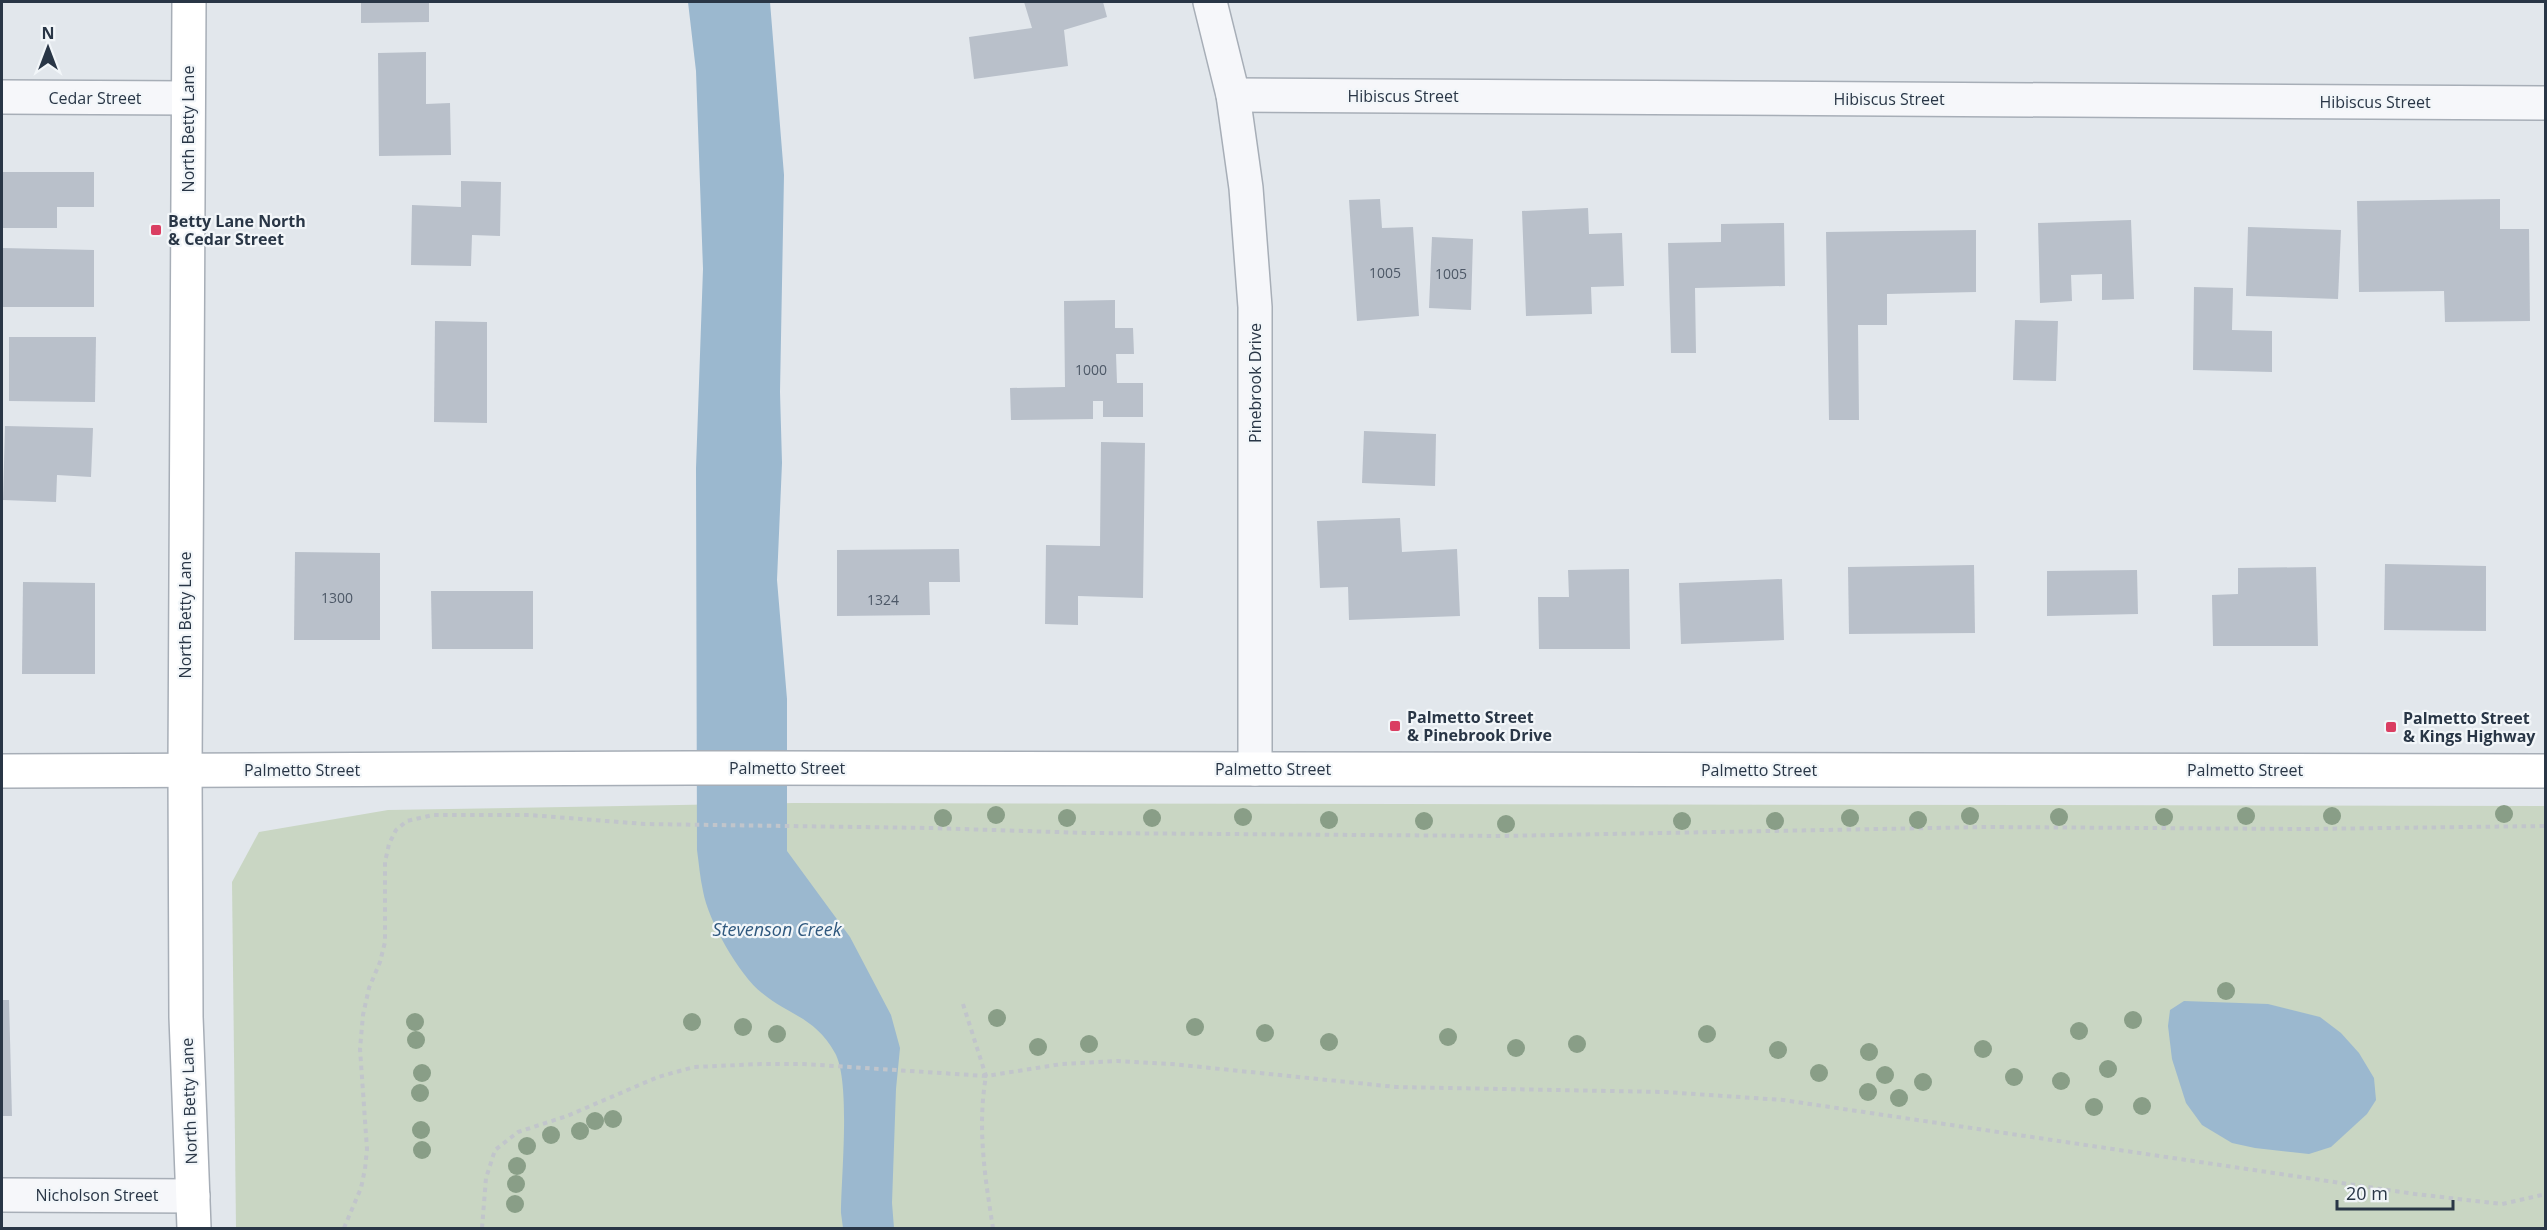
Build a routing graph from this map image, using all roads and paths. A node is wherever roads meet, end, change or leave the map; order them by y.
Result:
1 (189, 2) edge
2 (1210, 2) edge
3 (1233, 95) junction
4 (2, 97) edge
5 (188, 98) junction
6 (2546, 103) edge
7 (1255, 769) junction
8 (2, 771) edge
9 (184, 771) junction
10 (2546, 771) edge
11 (2546, 826) edge
12 (963, 1004) dead end
13 (986, 1076) junction
14 (2546, 1194) edge
15 (2, 1195) edge
16 (193, 1196) junction
17 (194, 1228) edge
18 (344, 1228) edge
19 (482, 1228) edge
20 (993, 1228) edge

1 - 5 street, North Betty Lane
2 - 3 street, Pinebrook Drive
3 - 6 street, Hibiscus Street
3 - 7 street, Pinebrook Drive
4 - 5 street, Cedar Street
5 - 9 street, North Betty Lane
7 - 9 street, Palmetto Street
7 - 10 street, Palmetto Street
8 - 9 street, Palmetto Street
9 - 16 street, North Betty Lane
11 - 18 path
12 - 13 path
13 - 14 path
13 - 19 path
13 - 20 path
15 - 16 street, Nicholson Street
16 - 17 street, North Betty Lane

